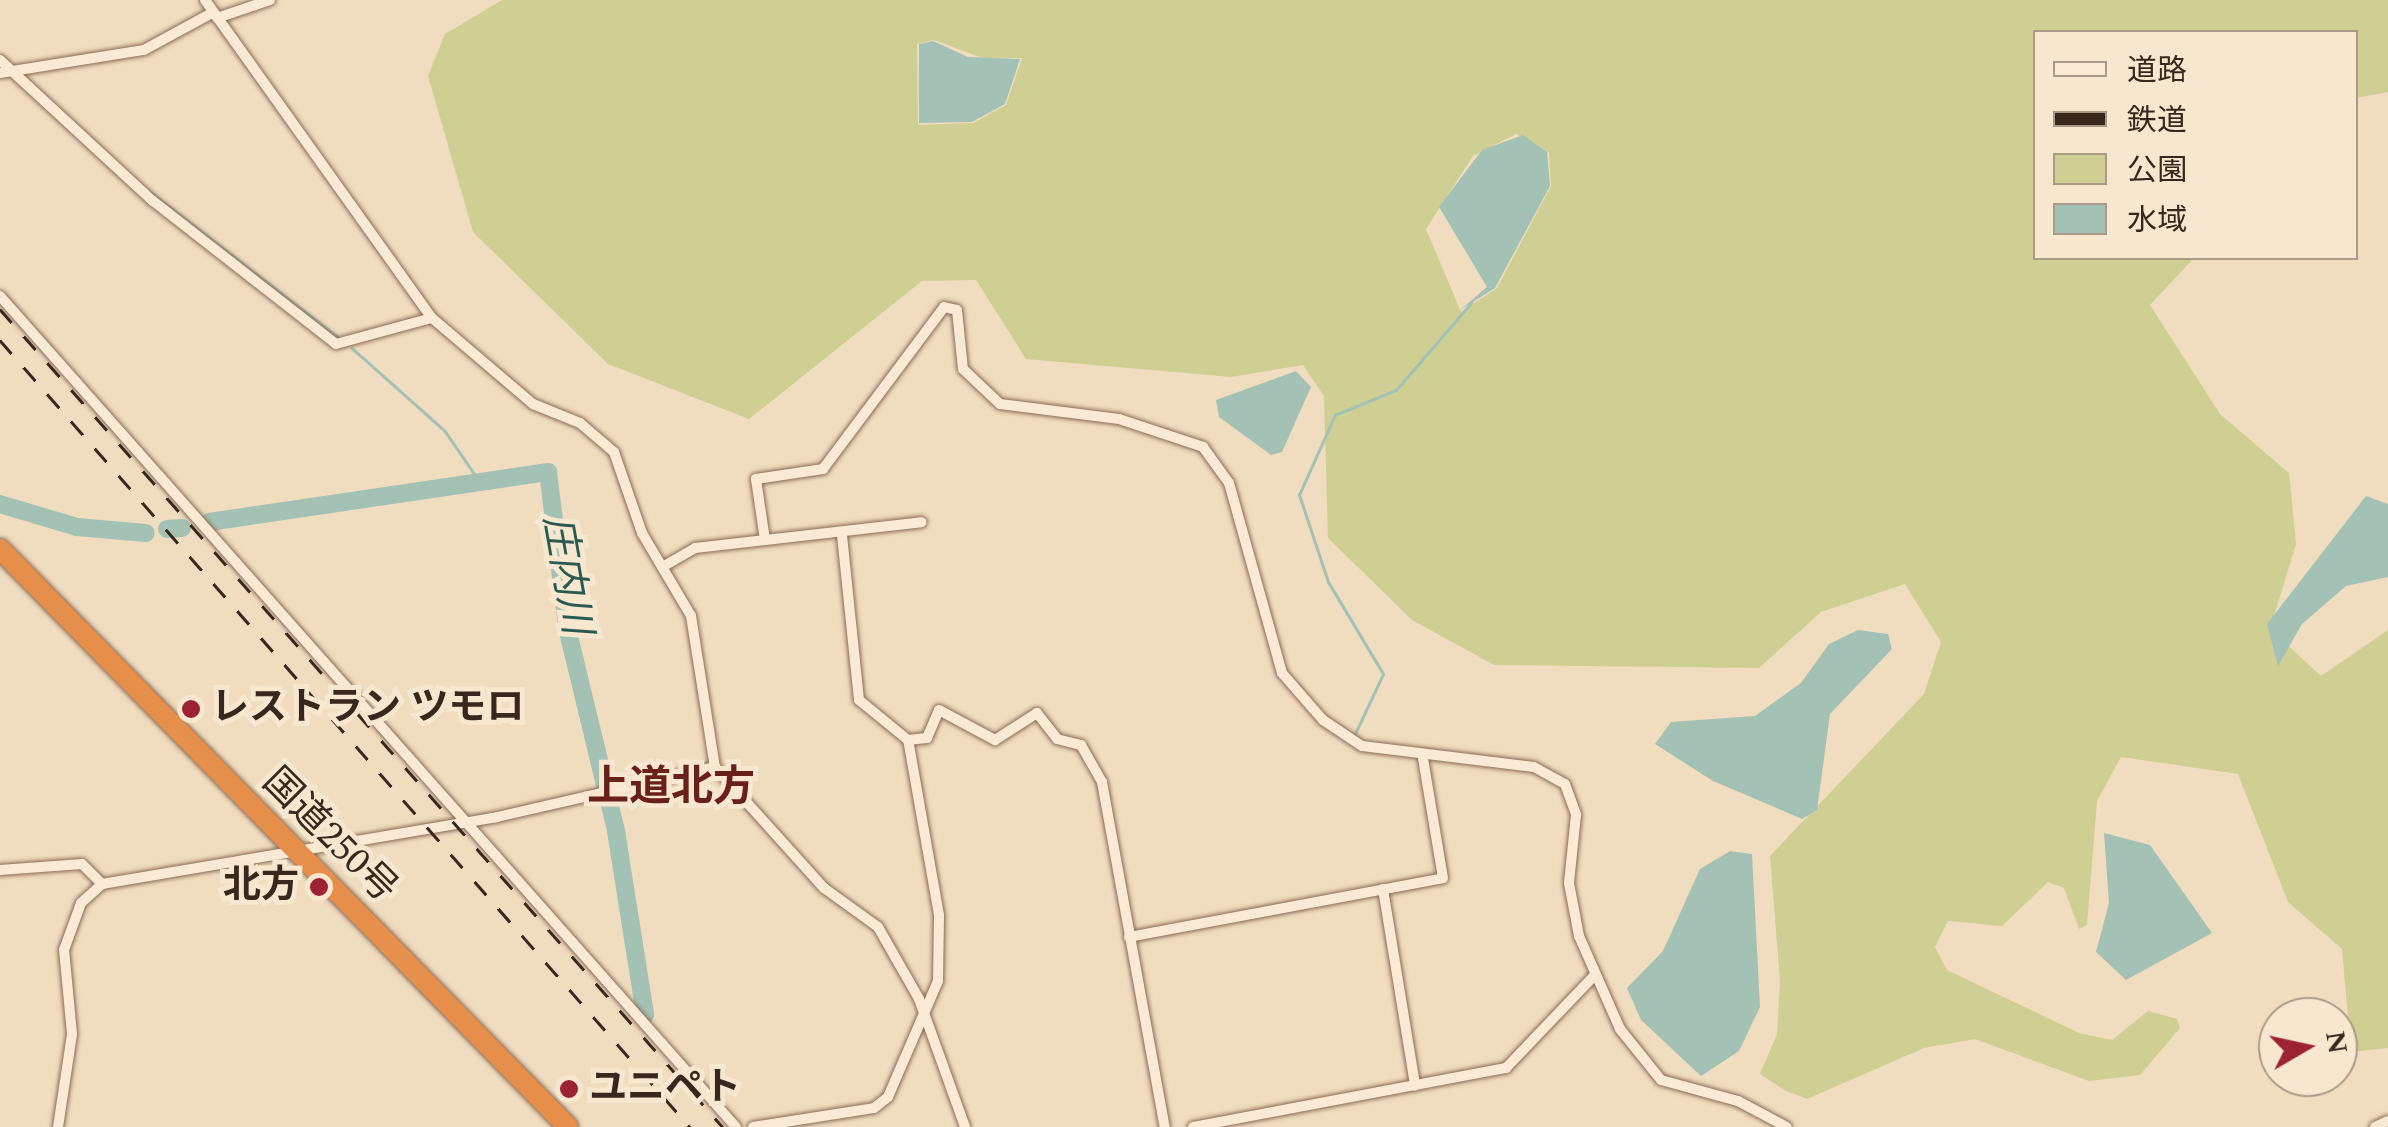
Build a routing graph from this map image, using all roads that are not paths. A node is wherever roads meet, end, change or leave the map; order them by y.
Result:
1 (205, 0) edge
2 (270, 0) edge
3 (215, 15) junction
4 (0, 60) edge
5 (4, 72) edge
6 (0, 296) edge
7 (432, 318) junction
8 (922, 522) dead end
9 (842, 534) junction
10 (765, 540) junction
11 (0, 549) edge
12 (664, 566) junction
13 (908, 740) junction
14 (1423, 759) junction
15 (715, 767) junction
16 (464, 817) junction
17 (294, 850) junction
18 (0, 870) edge
19 (102, 884) junction
20 (1383, 889) junction
21 (1129, 937) junction
22 (1594, 976) junction
23 (927, 1022) junction
24 (1415, 1085) junction
25 (2388, 1121) edge
26 (58, 1127) edge
27 (568, 1127) edge
28 (736, 1127) edge
29 (752, 1127) edge
30 (965, 1127) edge
31 (1166, 1127) edge
32 (1193, 1127) edge
33 (1787, 1127) edge
34 (2376, 1127) edge

1 - 3 street
2 - 3 street
3 - 5 street
3 - 7 street
4 - 5 street
5 - 7 street
6 - 16 street
7 - 12 street
8 - 9 street
9 - 10 street
9 - 13 street
10 - 12 street
10 - 14 street
11 - 17 highway, 国道250号
12 - 15 street
13 - 21 street
13 - 23 street
14 - 20 street
14 - 22 street
15 - 16 street
15 - 23 street
16 - 17 street
16 - 28 street
17 - 19 street
17 - 27 highway, 国道250号
18 - 19 street
19 - 26 street
20 - 21 street
20 - 24 street
21 - 31 street
22 - 24 street
22 - 33 street
23 - 29 street
23 - 30 street
24 - 32 street
25 - 34 street

